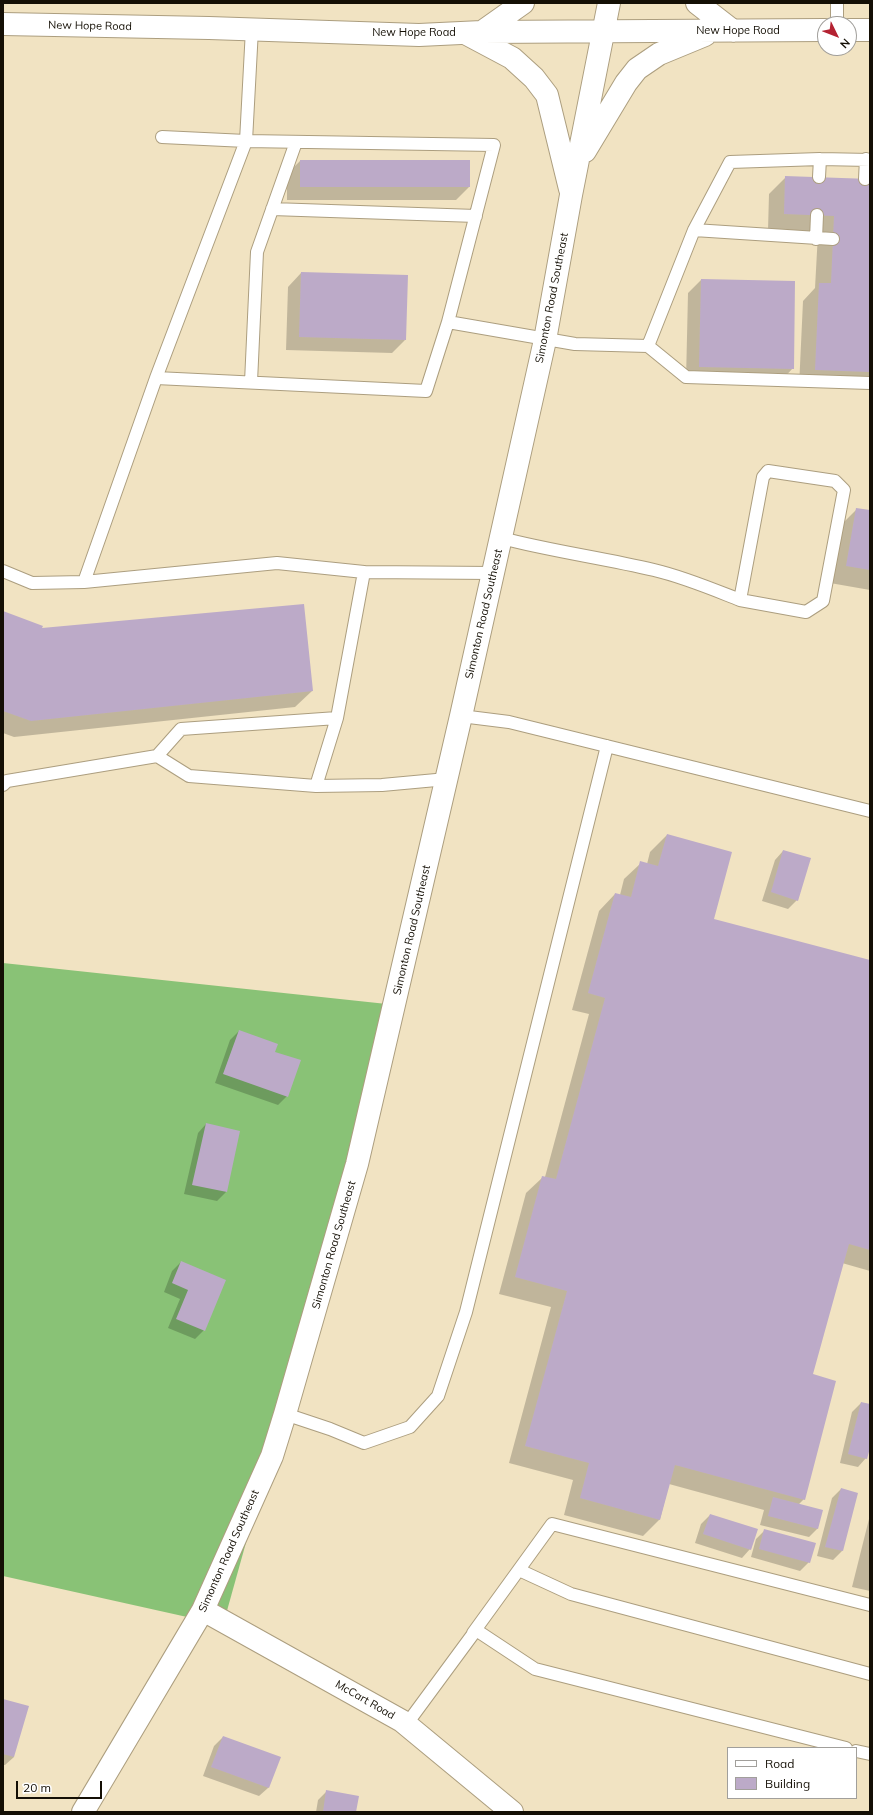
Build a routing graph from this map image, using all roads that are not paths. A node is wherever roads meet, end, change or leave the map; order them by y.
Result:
1 (523, 3) edge
2 (609, 3) edge
3 (697, 3) edge
4 (837, 3) edge
5 (837, 16) edge
6 (3, 24) edge
7 (252, 29) junction
8 (817, 30) edge
9 (857, 30) edge
10 (870, 30) edge
11 (603, 31) junction
12 (724, 31) junction
13 (473, 32) junction
14 (162, 137) dead end
15 (246, 141) junction
16 (296, 142) junction
17 (820, 159) junction
18 (868, 159) edge
19 (578, 164) junction
20 (819, 177) dead end
21 (866, 179) dead end
22 (571, 195) junction
23 (272, 209) junction
24 (817, 215) dead end
25 (476, 216) junction
26 (694, 230) junction
27 (816, 238) junction
28 (833, 240) dead end
29 (448, 322) junction
30 (545, 340) junction
31 (648, 346) junction
32 (156, 378) junction
33 (251, 382) junction
34 (870, 382) edge
35 (501, 538) junction
36 (3, 571) edge
37 (364, 572) junction
38 (493, 573) junction
39 (84, 582) junction
40 (740, 600) junction
41 (461, 716) junction
42 (337, 718) junction
43 (607, 746) junction
44 (157, 756) junction
45 (447, 779) junction
46 (3, 785) edge
47 (316, 786) junction
48 (870, 811) edge
49 (285, 1414) junction
50 (519, 1570) junction
51 (870, 1605) edge
52 (203, 1610) junction
53 (473, 1633) junction
54 (870, 1674) edge
55 (406, 1725) junction
56 (842, 1747) edge
57 (857, 1751) edge
58 (870, 1754) edge
59 (83, 1812) edge
60 (512, 1812) edge

1 - 13 street
2 - 11 street, Simonton Road Southeast
3 - 12 street
4 - 5 lane
6 - 7 street, New Hope Road
7 - 13 street, New Hope Road
7 - 15 lane
8 - 12 street, New Hope Road
9 - 10 street
11 - 12 street, New Hope Road
11 - 13 street, New Hope Road
11 - 19 street, Simonton Road Southeast
12 - 19 street
13 - 22 street
14 - 15 lane
15 - 16 lane
15 - 32 lane
16 - 23 lane
16 - 25 lane
17 - 18 lane
17 - 20 lane
17 - 26 lane
18 - 21 lane
19 - 22 street, Simonton Road Southeast
22 - 30 street, Simonton Road Southeast
23 - 25 lane
23 - 33 lane
24 - 27 lane
25 - 29 lane
26 - 27 lane
26 - 31 lane
27 - 28 lane
29 - 30 lane
29 - 33 lane
30 - 31 lane
30 - 35 street, Simonton Road Southeast
31 - 34 lane
32 - 33 lane
32 - 39 lane
35 - 38 street, Simonton Road Southeast
35 - 40 lane
36 - 39 lane
37 - 38 lane
37 - 39 lane
37 - 42 lane
38 - 41 street, Simonton Road Southeast
40 - 40 lane
41 - 43 lane
41 - 45 street, Simonton Road Southeast
42 - 44 lane
42 - 47 lane
43 - 48 lane
43 - 49 lane
44 - 46 lane
44 - 47 lane
45 - 47 lane
45 - 49 street, Simonton Road Southeast
49 - 52 street, Simonton Road Southeast
50 - 51 lane
50 - 53 lane
50 - 54 lane
52 - 55 street, McCart Road
52 - 59 street, Simonton Road Southeast
53 - 55 lane
53 - 56 lane
55 - 60 street, McCart Road
57 - 58 lane

